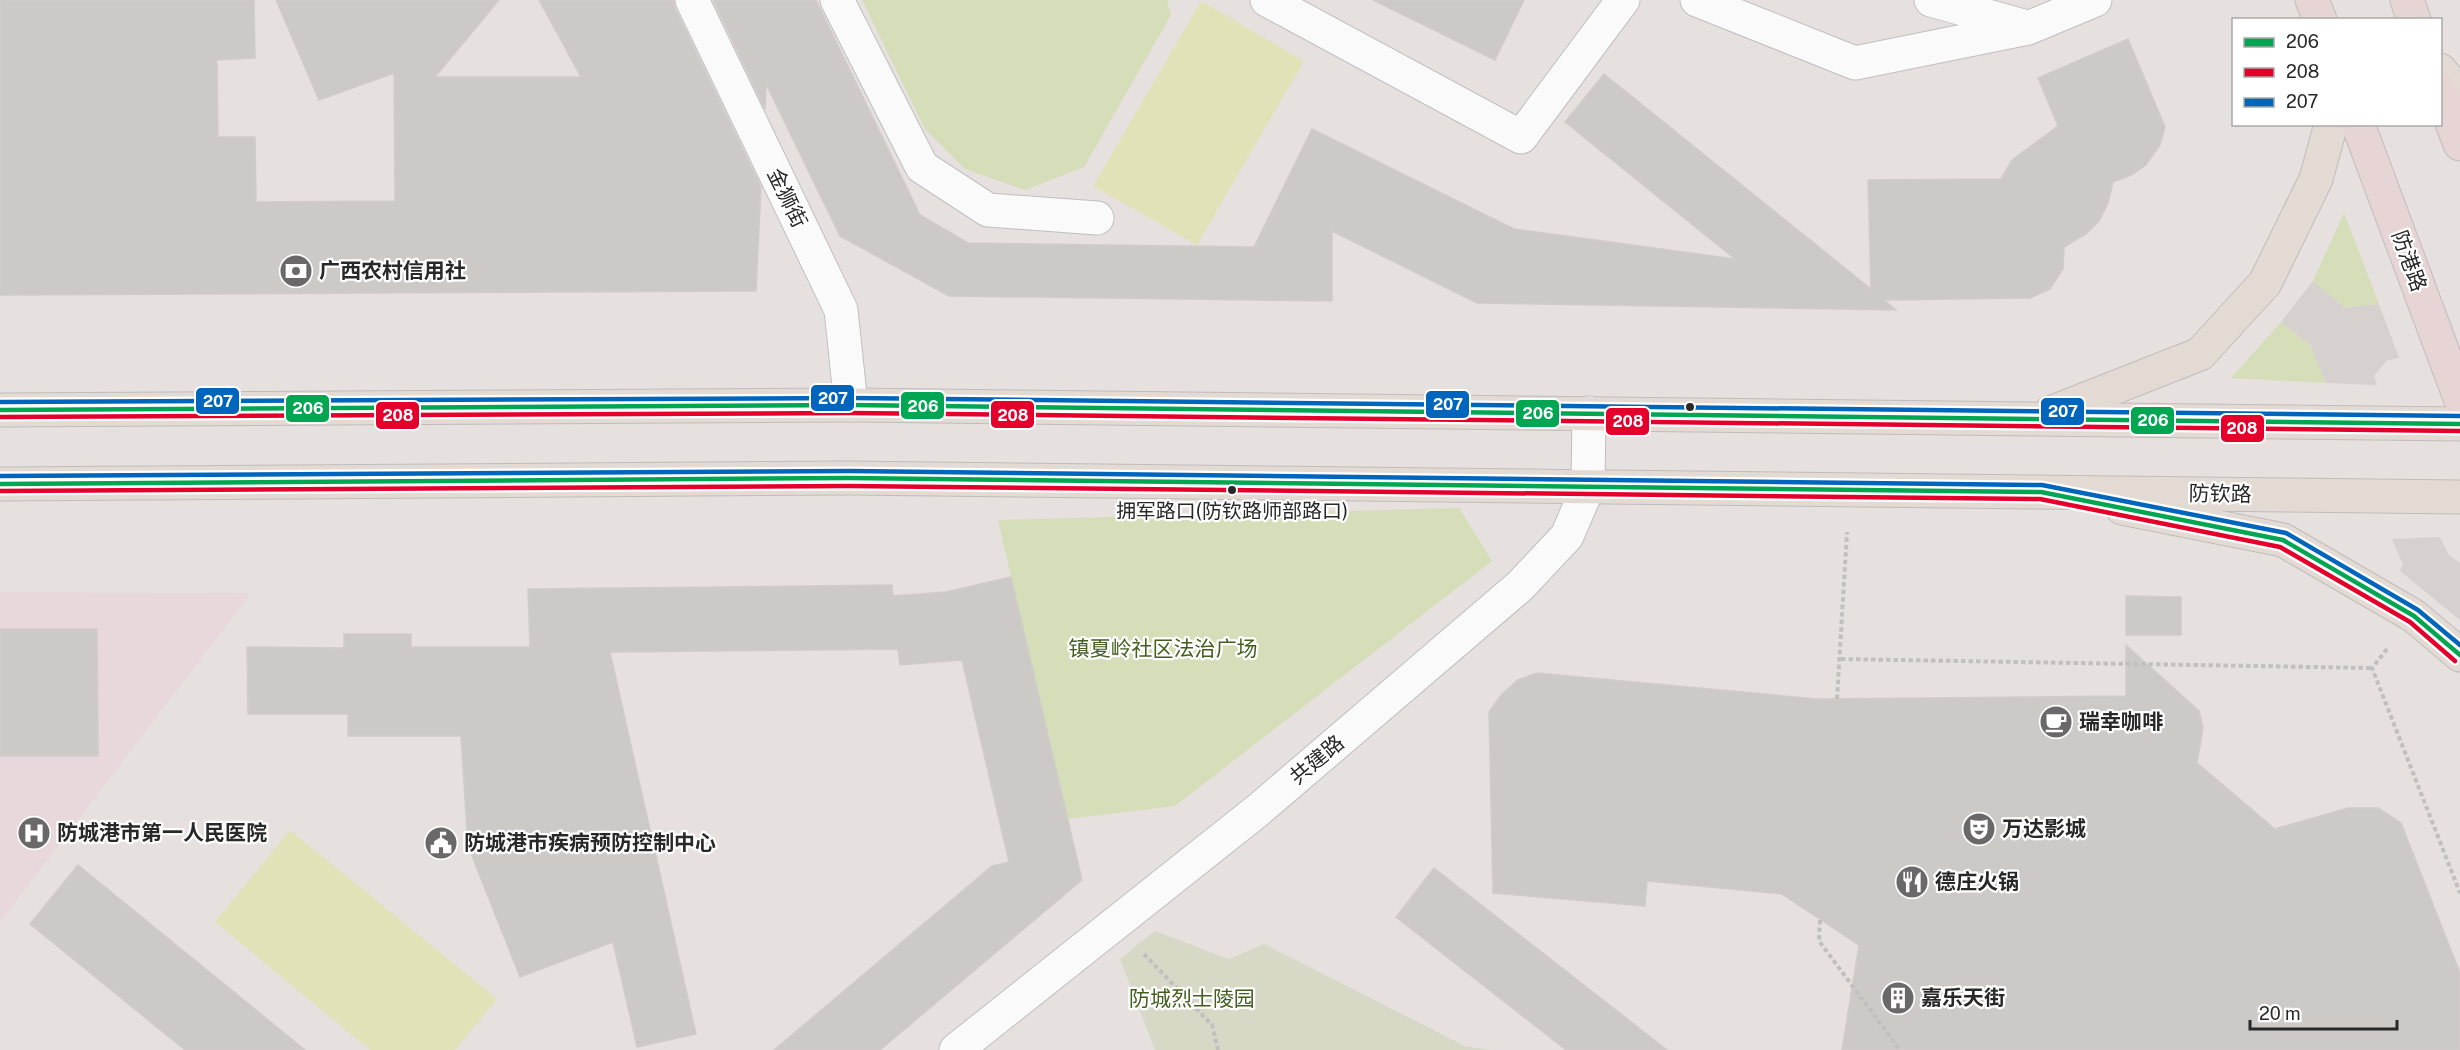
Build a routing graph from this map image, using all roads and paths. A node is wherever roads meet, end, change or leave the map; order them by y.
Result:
1 (692, 0) edge
2 (837, 0) edge
3 (1267, 0) edge
4 (1623, 0) edge
5 (1697, 0) edge
6 (1931, 0) edge
7 (2095, 0) edge
8 (2312, 0) edge
9 (2407, 0) edge
10 (2318, 18) edge
11 (2413, 18) edge
12 (2028, 28) junction
13 (2442, 72) edge
14 (2460, 94) edge
15 (2442, 96) edge
16 (2330, 126) edge
17 (2359, 126) edge
18 (2460, 144) edge
19 (1097, 218) dead end
20 (2460, 398) edge
21 (851, 405) junction
22 (0, 410) edge
23 (1589, 413) junction
24 (2033, 419) junction
25 (2460, 424) edge
26 (0, 484) edge
27 (1588, 487) junction
28 (1849, 490) junction
29 (2041, 492) junction
30 (2460, 497) edge
31 (2414, 616) junction
32 (2460, 655) edge
33 (1840, 659) junction
34 (2372, 668) junction
35 (1837, 699) dead end
36 (2460, 893) edge
37 (1820, 920) dead end
38 (1115, 924) junction
39 (956, 1050) edge
40 (1218, 1050) edge
41 (1900, 1050) edge

1 - 21 street, 金狮街
2 - 19 street
3 - 4 street
5 - 12 street
6 - 12 street
7 - 12 street
8 - 10 highway
9 - 11 highway
13 - 14 main road
15 - 18 highway
16 - 24 main road
17 - 20 highway, 防港路
21 - 22 main road
21 - 23 main road
23 - 24 main road
23 - 27 street, 共建路
24 - 25 main road
26 - 27 main road, 防钦路
27 - 28 main road, 防钦路
27 - 38 street, 共建路
28 - 29 main road, 防钦路
28 - 33 path
29 - 30 main road, 防钦路
29 - 31 main road
31 - 32 main road
31 - 34 path
33 - 34 path
33 - 35 path
34 - 36 path
37 - 41 path
38 - 39 street, 共建路
38 - 40 path

